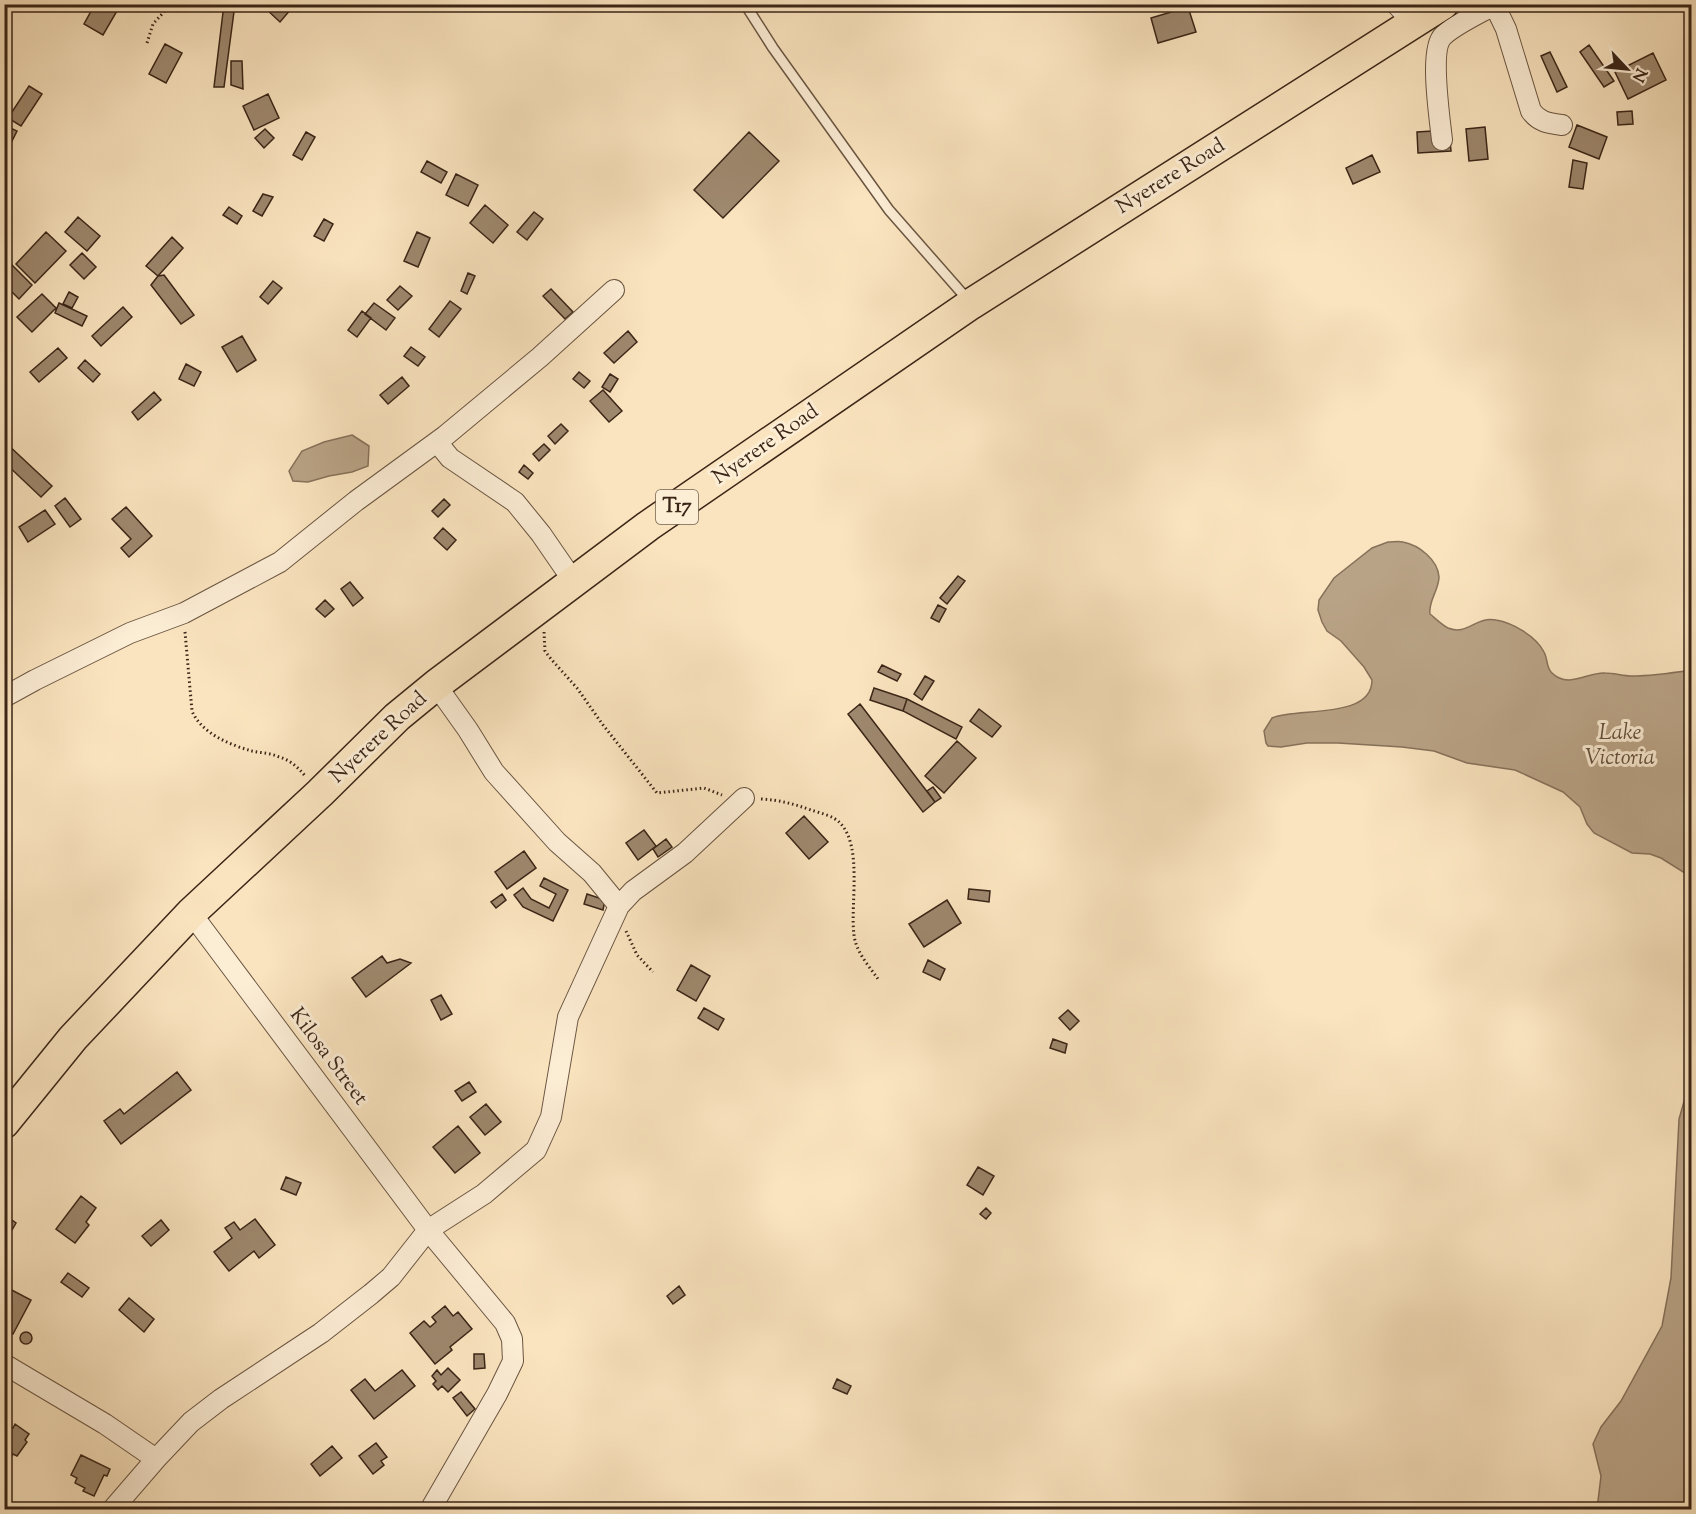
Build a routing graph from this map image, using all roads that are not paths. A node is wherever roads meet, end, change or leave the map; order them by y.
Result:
1 (745, 4) edge
2 (1443, 4) edge
3 (1494, 5) edge
4 (1405, 14) edge
5 (1562, 125) dead end
6 (1442, 140) dead end
7 (614, 290) dead end
8 (971, 304) junction
9 (437, 442) junction
10 (574, 582) junction
11 (435, 685) junction
12 (4, 697) edge
13 (744, 798) road end
14 (619, 906) junction
15 (191, 913) junction
16 (4, 1123) edge
17 (428, 1230) junction
18 (4, 1364) edge
19 (156, 1459) junction
20 (112, 1509) edge
21 (430, 1509) edge

1 - 8 lane
2 - 4 main road, Nyerere Road / T17
3 - 5 street
3 - 6 street
4 - 8 main road, Nyerere Road / T17
7 - 9 street
8 - 10 main road, Nyerere Road / T17
9 - 10 street
9 - 12 street
10 - 11 main road, Nyerere Road / T17
11 - 14 street
11 - 15 main road, Nyerere Road / T17
13 - 14 street
14 - 17 street
15 - 16 main road, Nyerere Road / T17
15 - 17 street, Kilosa Street
17 - 19 street
17 - 21 street, Kilosa Street
18 - 19 street
19 - 20 street

